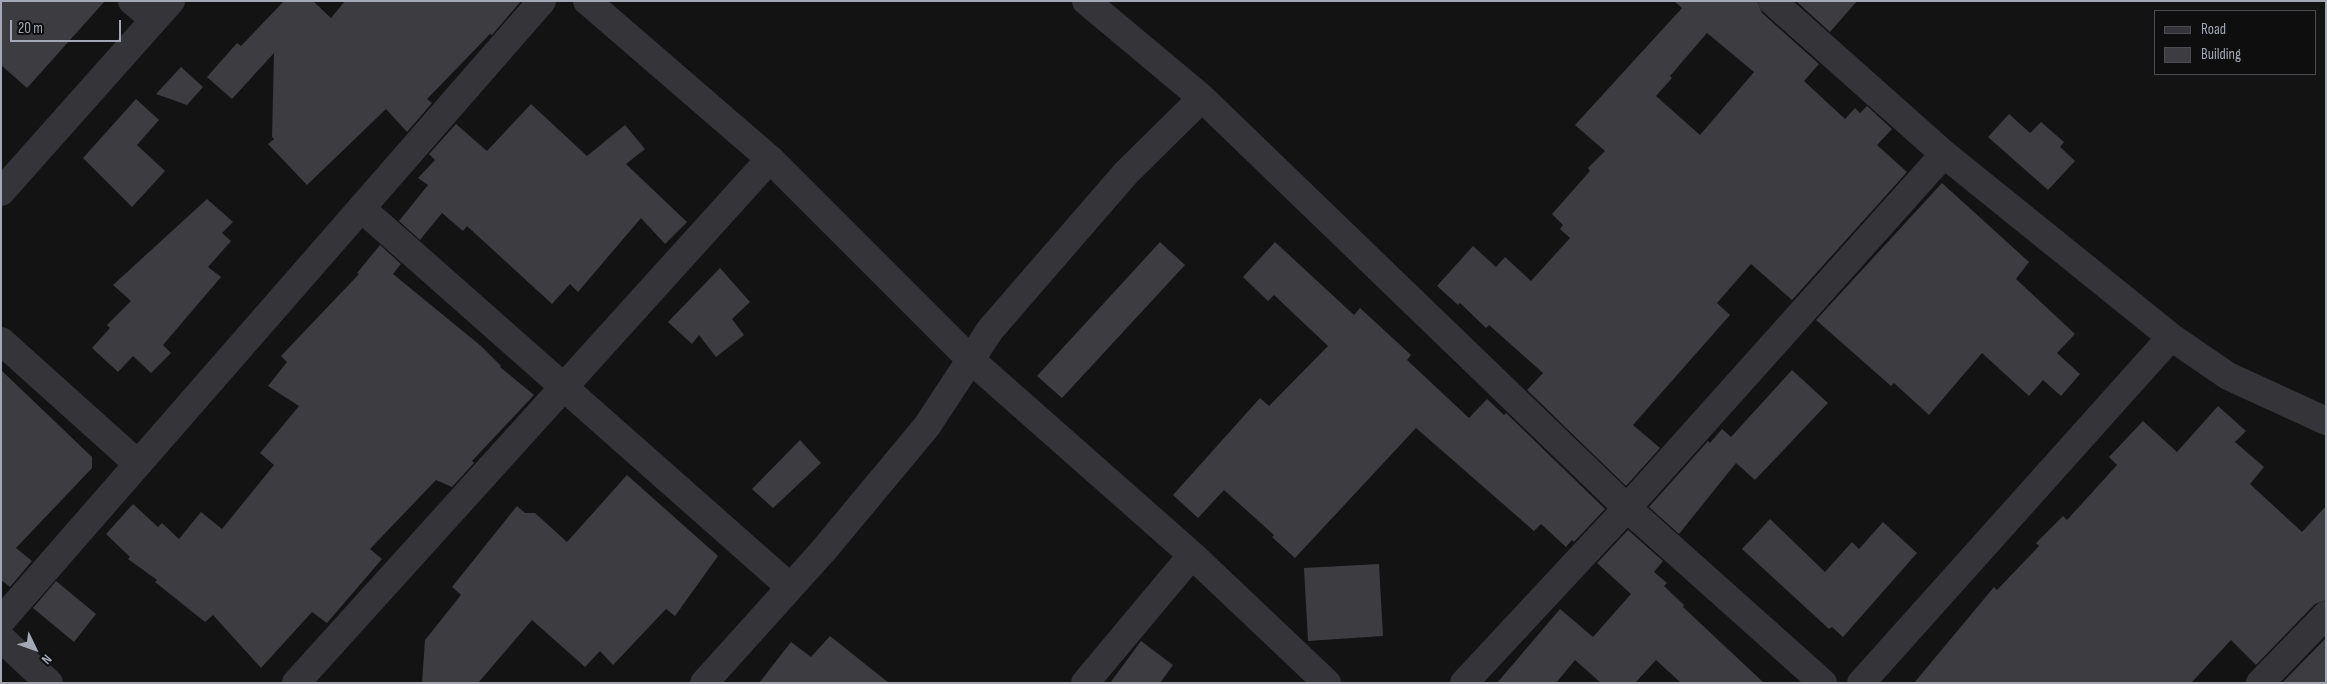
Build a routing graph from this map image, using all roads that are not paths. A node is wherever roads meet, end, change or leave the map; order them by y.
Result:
1 (132, 1) edge
2 (542, 1) edge
3 (587, 1) edge
4 (1086, 1) edge
5 (1772, 1) edge
6 (162, 11) edge
7 (1202, 98) junction
8 (1944, 154) junction
9 (770, 159) junction
10 (1, 192) edge
11 (362, 208) junction
12 (2171, 337) junction
13 (1, 341) edge
14 (971, 360) junction
15 (564, 387) junction
16 (2326, 421) edge
17 (138, 464) junction
18 (1627, 508) junction
19 (1192, 555) junction
20 (790, 587) junction
21 (2326, 615) edge
22 (1, 621) edge
23 (1, 638) edge
24 (49, 683) edge
25 (296, 683) edge
26 (704, 683) edge
27 (1085, 683) edge
28 (1327, 683) edge
29 (1464, 683) edge
30 (1823, 683) edge
31 (1861, 683) edge
32 (2260, 683) edge

1 - 6 street
2 - 11 street
3 - 9 street
4 - 7 street
5 - 8 street
6 - 10 street
7 - 14 street
7 - 18 street
8 - 12 street
8 - 18 street
9 - 14 street
9 - 15 street
11 - 15 street
11 - 17 street
12 - 16 street
12 - 31 street
13 - 17 street
14 - 19 street
14 - 20 street
15 - 20 street
15 - 25 street
17 - 22 street
18 - 29 street
18 - 30 street
19 - 27 street
19 - 28 street
20 - 26 street
21 - 32 street
23 - 24 street

